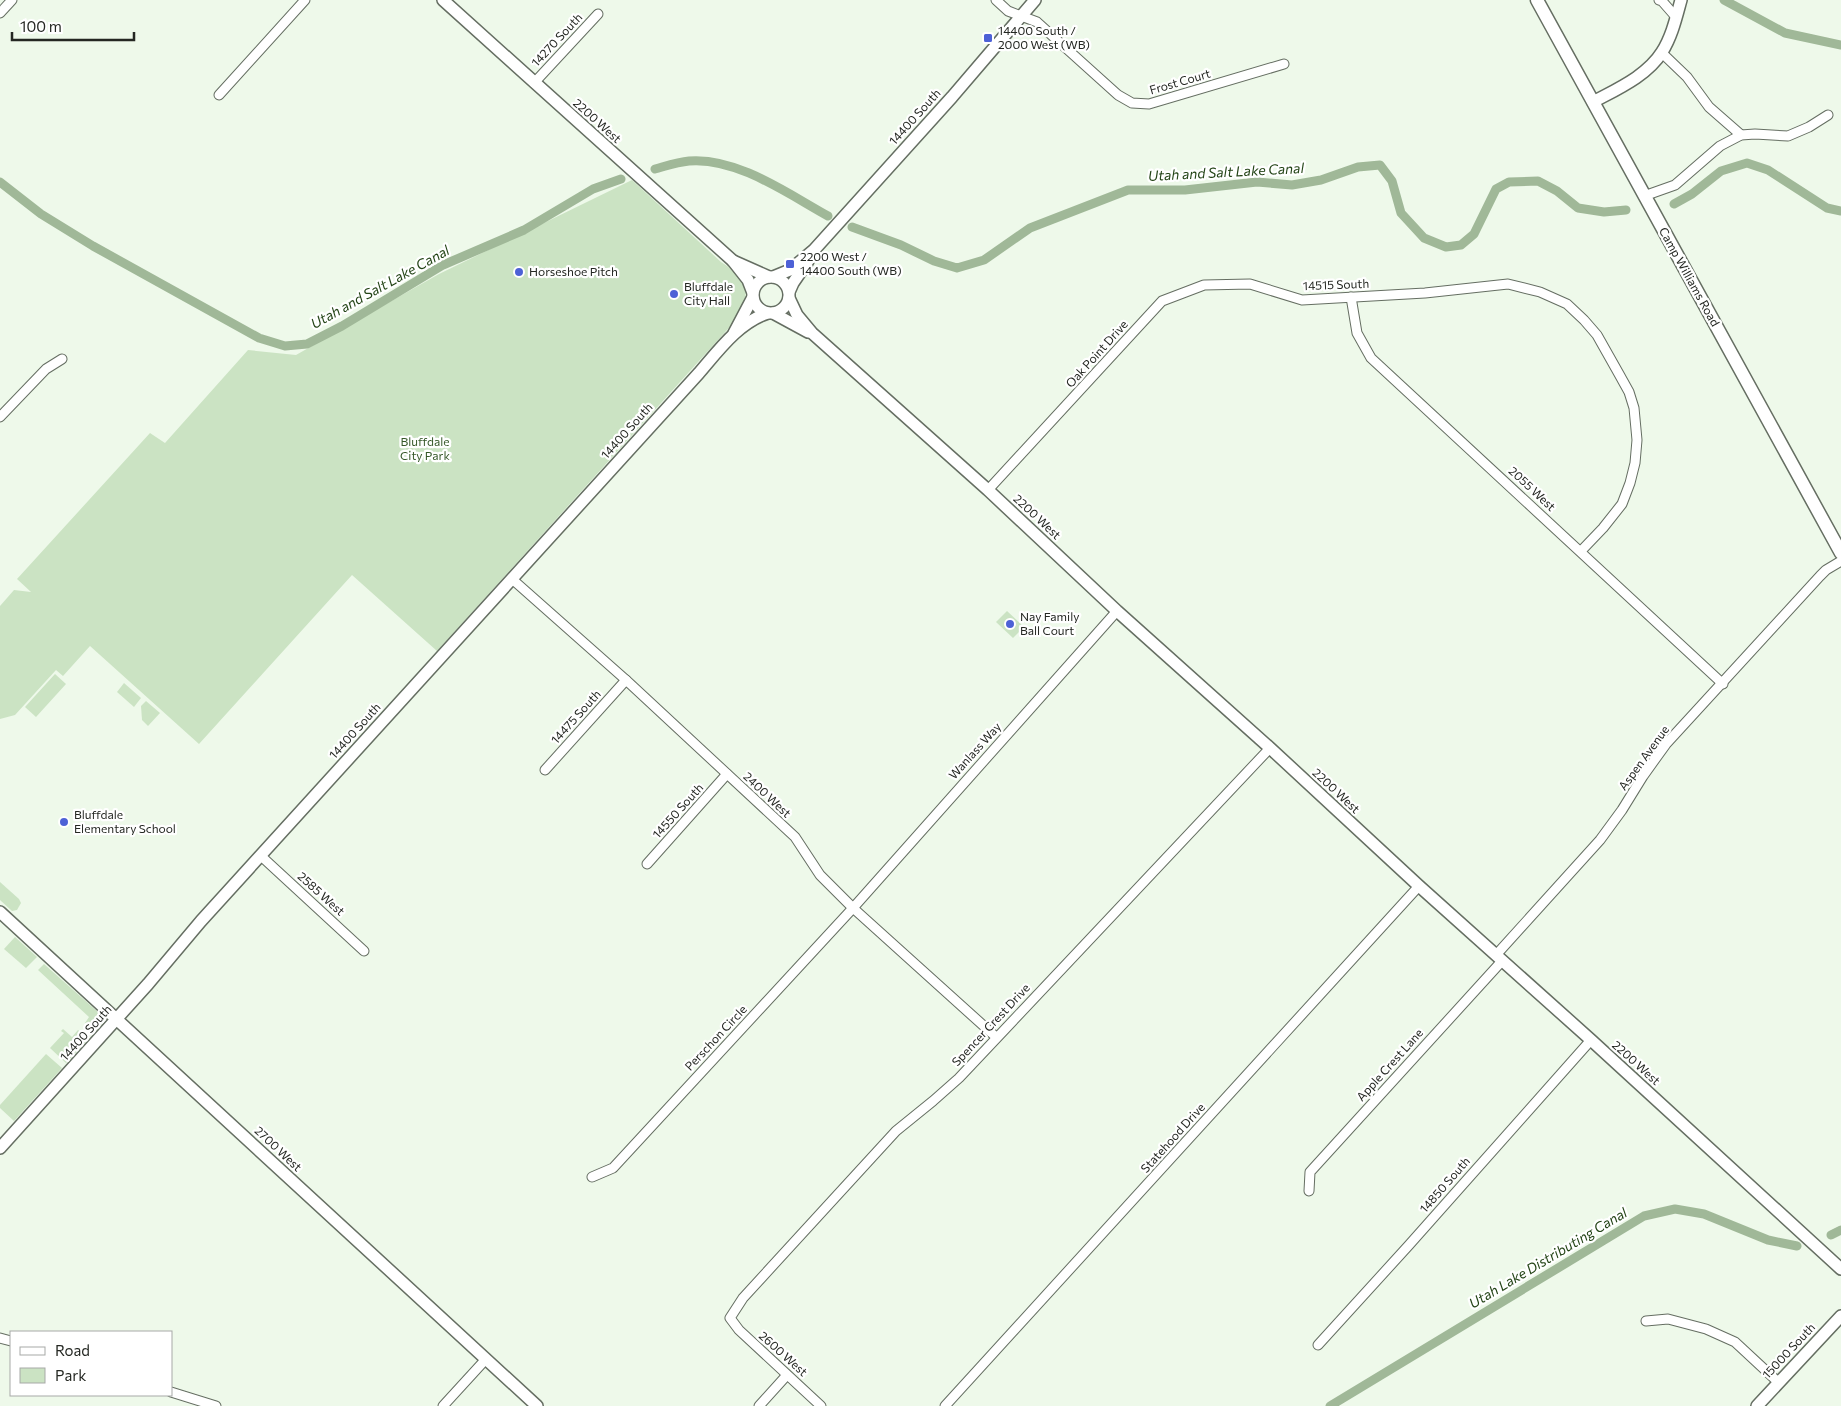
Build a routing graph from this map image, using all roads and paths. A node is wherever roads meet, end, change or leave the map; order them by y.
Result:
1 (12, 0) edge
2 (306, 0) edge
3 (443, 0) edge
4 (996, 0) edge
5 (1035, 0) edge
6 (1537, 0) edge
7 (1662, 0) edge
8 (1681, 0) edge
9 (0, 13) edge
10 (598, 14) dead end
11 (1021, 16) junction
12 (1676, 17) junction
13 (1662, 53) junction
14 (1284, 64) dead end
15 (534, 83) junction
16 (219, 95) dead end
17 (1593, 102) junction
18 (1828, 115) dead end
19 (1741, 135) junction
20 (1644, 196) junction
21 (814, 250) junction
22 (733, 261) junction
23 (771, 277) junction
24 (1250, 284) joint
25 (753, 295) junction
26 (789, 295) junction
27 (1351, 297) junction
28 (770, 313) junction
29 (812, 334) junction
30 (733, 335) junction
31 (62, 359) dead end
32 (0, 417) edge
33 (988, 490) junction
34 (1581, 551) junction
35 (1841, 553) edge
36 (1841, 561) edge
37 (512, 579) junction
38 (1117, 611) junction
39 (626, 680) junction
40 (1723, 684) junction
41 (1270, 748) junction
42 (545, 770) dead end
43 (727, 774) junction
44 (260, 856) junction
45 (647, 864) dead end
46 (1419, 886) junction
47 (853, 908) junction
48 (0, 912) edge
49 (364, 950) dead end
50 (1499, 958) junction
51 (116, 1020) junction
52 (996, 1037) junction
53 (1591, 1040) junction
54 (0, 1148) edge
55 (592, 1177) dead end
56 (1309, 1191) dead end
57 (1841, 1269) edge
58 (1841, 1316) edge
59 (730, 1318) joint
60 (1646, 1322) dead end
61 (1318, 1345) dead end
62 (486, 1360) junction
63 (787, 1375) junction
64 (1778, 1382) junction
65 (172, 1392) edge
66 (216, 1406) edge
67 (444, 1406) edge
68 (538, 1406) edge
69 (759, 1406) edge
70 (821, 1406) edge
71 (945, 1406) edge
72 (1757, 1406) edge

1 - 9 street
2 - 16 street
3 - 15 street, 2200 West
4 - 11 street, Frost Court
5 - 11 street, 14400 South
6 - 17 main road, Camp Williams Road
7 - 12 street
8 - 12 street
10 - 15 street, 14270 South
11 - 14 street, Frost Court
11 - 21 street, 14400 South
12 - 13 street
13 - 17 street
13 - 19 street
15 - 22 street, 2200 West
17 - 20 main road, Camp Williams Road
18 - 19 street
19 - 20 street
20 - 35 main road, Camp Williams Road
21 - 23 street, 14400 South
21 - 26 street, 14400 South
22 - 23 street, 2200 West
22 - 25 street, 2200 West
23 - 25 street
23 - 26 street
24 - 27 street, 14515 South
24 - 33 street, Oak Point Drive
25 - 28 street
25 - 30 street, 14400 South
26 - 28 street
26 - 29 street, 2200 West
27 - 34 street, 2055 West
27 - 34 street, 14515 South
28 - 29 street, 2200 West
28 - 30 street, 14400 South
29 - 33 street, 2200 West
30 - 37 street, 14400 South
31 - 32 street
33 - 38 street, 2200 West
34 - 40 street, 2055 West
36 - 40 street, Aspen Avenue
37 - 39 street, 2400 West
37 - 44 street, 14400 South
38 - 41 street, 2200 West
38 - 47 street, Wanlass Way
39 - 42 street, 14475 South
39 - 43 street, 2400 West
40 - 50 street, Aspen Avenue
41 - 46 street, 2200 West
41 - 52 street, Spencer Crest Drive
43 - 45 street, 14550 South
43 - 47 street, 2400 West
44 - 49 street, 2585 West
44 - 51 street, 14400 South
46 - 50 street, 2200 West
46 - 71 street, Statehood Drive
47 - 52 street, 2400 West
47 - 55 street, Perschon Circle
48 - 51 street, 2700 West
50 - 53 street, 2200 West
50 - 56 street, Apple Crest Lane
51 - 54 street, 14400 South
51 - 62 street, 2700 West
52 - 59 street, Spencer Crest Drive
53 - 57 street, 2200 West
53 - 61 street, 14850 South
58 - 64 street, 15000 South
59 - 63 street, 2600 West
60 - 64 street
62 - 67 street
62 - 68 street, 2700 West
63 - 69 street
63 - 70 street, 2600 West
64 - 72 street, 15000 South
65 - 66 street

